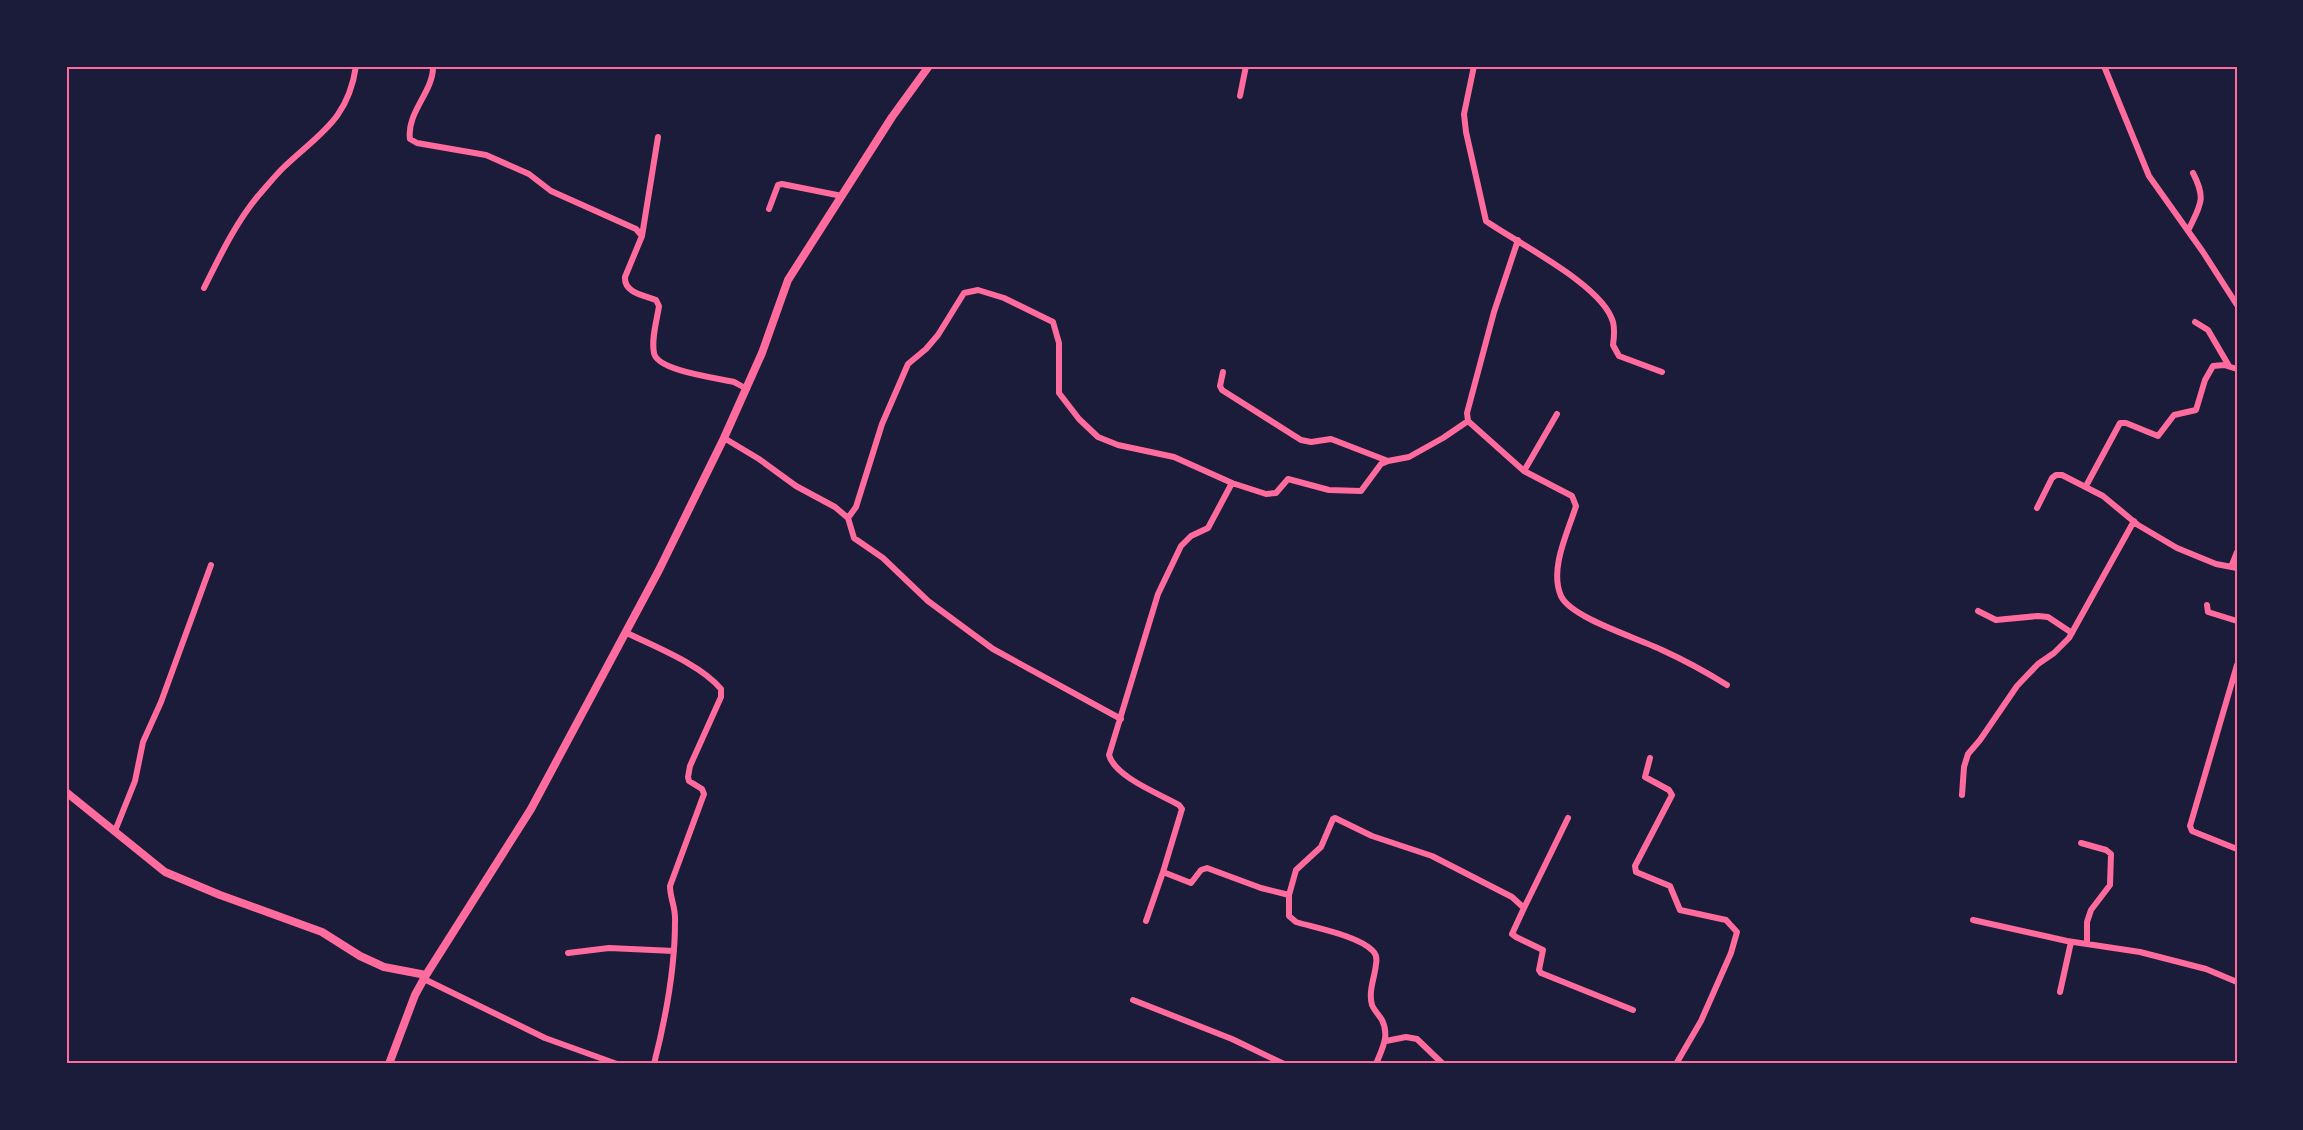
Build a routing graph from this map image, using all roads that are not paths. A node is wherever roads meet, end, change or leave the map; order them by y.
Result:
1 (356, 66) edge
2 (433, 66) edge
3 (929, 66) edge
4 (1246, 66) edge
5 (1474, 66) edge
6 (2104, 66) edge
7 (1240, 96) dead end
8 (658, 136) dead end
9 (2193, 173) dead end
10 (842, 196) junction
11 (769, 209) dead end
12 (2188, 231) junction
13 (642, 236) junction
14 (1518, 240) junction
15 (204, 288) dead end
16 (2237, 305) edge
17 (2195, 322) dead end
18 (2229, 366) junction
19 (2237, 369) edge
20 (1223, 372) dead end
21 (1662, 372) dead end
22 (747, 389) junction
23 (1557, 414) dead end
24 (1468, 422) junction
25 (724, 438) junction
26 (1388, 461) junction
27 (1524, 471) junction
28 (1232, 483) junction
29 (2086, 486) junction
30 (2037, 508) dead end
31 (848, 519) junction
32 (2134, 521) junction
33 (2237, 552) edge
34 (211, 565) dead end
35 (2234, 567) edge
36 (2207, 605) dead end
37 (1978, 611) dead end
38 (2237, 621) edge
39 (625, 632) junction
40 (2072, 633) junction
41 (2237, 665) edge
42 (1727, 685) dead end
43 (1120, 719) junction
44 (1650, 759) dead end
45 (66, 792) edge
46 (1962, 795) dead end
47 (1568, 818) dead end
48 (115, 831) junction
49 (2081, 843) dead end
50 (2237, 849) edge
51 (1163, 872) junction
52 (1289, 895) junction
53 (1524, 908) junction
54 (1973, 920) dead end
55 (1146, 921) dead end
56 (2071, 942) junction
57 (2087, 944) junction
58 (674, 951) junction
59 (568, 953) dead end
60 (425, 977) junction
61 (2237, 982) edge
62 (2060, 992) dead end
63 (1133, 1000) dead end
64 (1633, 1010) dead end
65 (1386, 1041) junction
66 (597, 1056) junction
67 (388, 1064) edge
68 (594, 1064) edge
69 (617, 1064) edge
70 (654, 1064) edge
71 (1284, 1064) edge
72 (1376, 1064) edge
73 (1443, 1064) edge
74 (1676, 1064) edge

1 - 15 street
2 - 13 street
3 - 10 street
4 - 7 street
5 - 14 street
6 - 12 street
8 - 13 street
9 - 12 street
10 - 11 street
10 - 22 street
12 - 16 street
13 - 22 street
14 - 21 street
14 - 24 street
17 - 18 street
18 - 19 street
18 - 29 street
20 - 26 street
22 - 25 street
23 - 27 street
24 - 26 street
24 - 27 street
25 - 31 street
25 - 39 street
26 - 28 street
27 - 42 street
28 - 31 street
28 - 43 street
29 - 30 street
29 - 32 street
31 - 43 street
32 - 35 street
32 - 40 street
33 - 35 street
34 - 48 street
36 - 38 street
37 - 40 street
39 - 58 street
39 - 60 street
40 - 46 street
41 - 50 street
43 - 51 street
44 - 74 street
45 - 48 street
47 - 53 street
48 - 60 street
49 - 57 street
51 - 52 street
51 - 55 street
52 - 53 street
52 - 65 street
53 - 64 street
54 - 56 street
56 - 57 street
56 - 62 street
57 - 61 street
58 - 59 street
58 - 70 street
60 - 66 street
60 - 67 street
63 - 71 street
65 - 72 street
65 - 73 street
66 - 68 street
66 - 69 street

